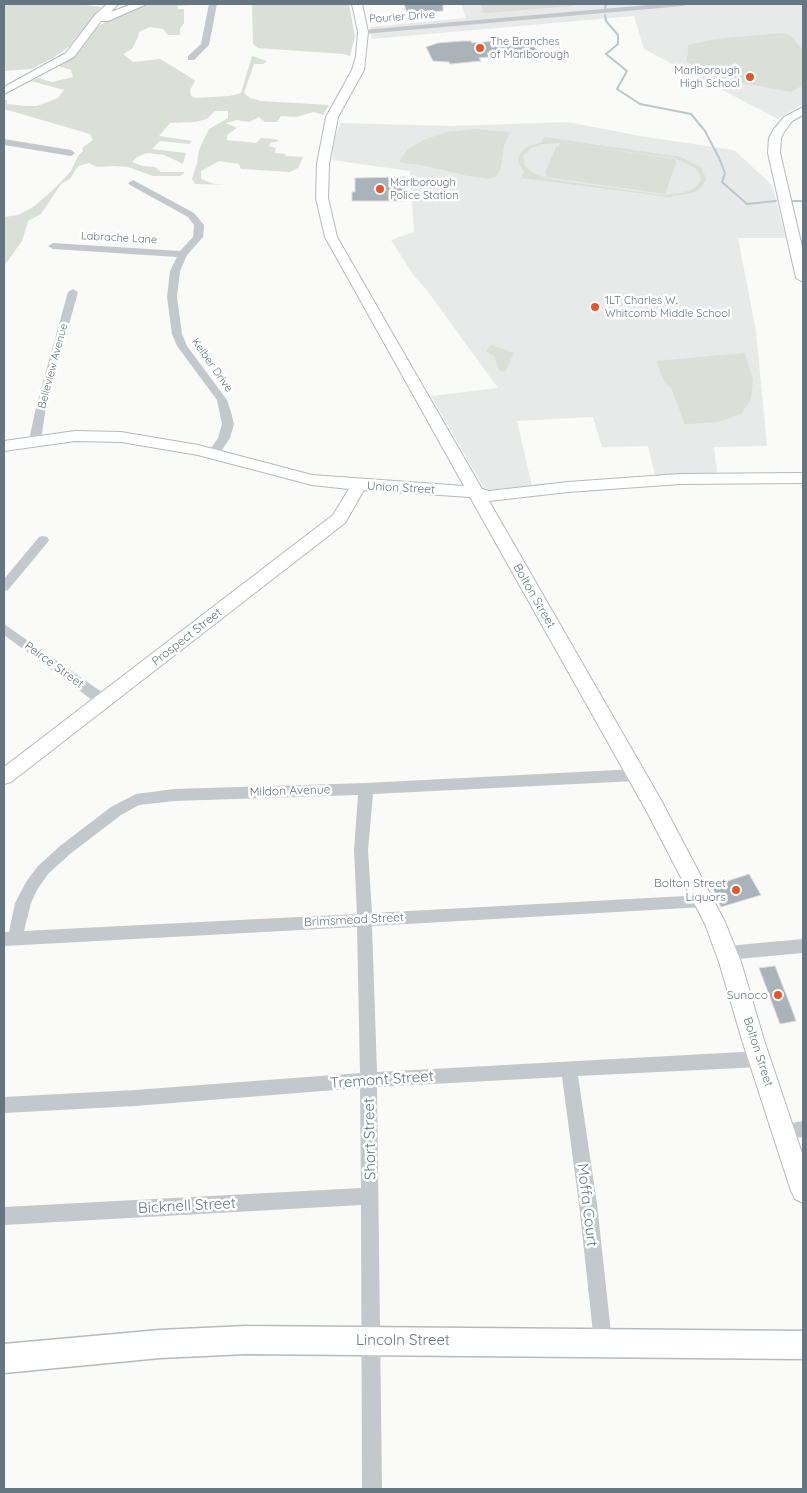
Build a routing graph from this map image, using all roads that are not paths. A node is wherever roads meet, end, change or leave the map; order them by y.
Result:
1 (113, 4) edge
2 (142, 4) edge
3 (213, 4) edge
4 (357, 4) edge
5 (682, 4) edge
6 (89, 32) junction
7 (363, 32) junction
8 (191, 58) dead end
9 (4, 91) edge
10 (801, 113) edge
11 (4, 142) edge
12 (71, 153) dead end
13 (133, 183) dead end
14 (53, 246) dead end
15 (183, 254) junction
16 (803, 278) edge
17 (73, 292) dead end
18 (35, 440) junction
19 (4, 446) edge
20 (213, 454) junction
21 (803, 478) edge
22 (359, 485) junction
23 (475, 492) junction
24 (43, 540) dead end
25 (4, 587) edge
26 (4, 629) edge
27 (104, 701) junction
28 (636, 775) junction
29 (4, 777) edge
30 (366, 788) junction
31 (704, 901) junction
32 (364, 920) junction
33 (9, 939) edge
34 (803, 946) edge
35 (727, 952) junction
36 (760, 1060) junction
37 (569, 1069) junction
38 (369, 1080) junction
39 (4, 1105) edge
40 (803, 1130) edge
41 (785, 1132) junction
42 (803, 1191) edge
43 (370, 1196) junction
44 (4, 1216) edge
45 (371, 1340) junction
46 (603, 1342) junction
47 (803, 1345) edge
48 (4, 1359) edge
49 (372, 1489) edge

1 - 6 street
2 - 6 street
3 - 8 street
4 - 7 main road, Bolton Street
5 - 7 street, Pourier Drive
6 - 9 street
7 - 23 main road, Bolton Street
10 - 16 street
11 - 12 street
13 - 15 street, Kelber Drive
14 - 15 street, Labrache Lane
15 - 20 street, Kelber Drive
17 - 18 street, Belleview Avenue
18 - 19 street, Union Street
18 - 20 street, Union Street
20 - 22 street, Union Street
21 - 23 street, Union Street
22 - 23 street, Union Street
22 - 27 street, Prospect Street
23 - 28 main road, Bolton Street
24 - 25 street
26 - 27 street, Peirce Street
27 - 29 street, Prospect Street
28 - 30 street, Mildon Avenue
28 - 31 main road, Bolton Street
30 - 32 street, Short Street
30 - 33 street, Mildon Avenue
31 - 32 street, Brimsmead Street
31 - 35 main road, Bolton Street
32 - 33 street, Brimsmead Street
32 - 38 street, Short Street
34 - 35 street
35 - 36 main road, Bolton Street
36 - 37 street, Tremont Street
36 - 41 main road, Bolton Street
37 - 38 street, Tremont Street
37 - 46 street, Moffa Court
38 - 39 street, Tremont Street
38 - 43 street, Short Street
40 - 41 street
41 - 42 main road, Bolton Street
43 - 44 street, Bicknell Street
43 - 45 street, Short Street
45 - 46 main road, Lincoln Street
45 - 48 main road, Lincoln Street
45 - 49 street, Short Street
46 - 47 main road, Lincoln Street

